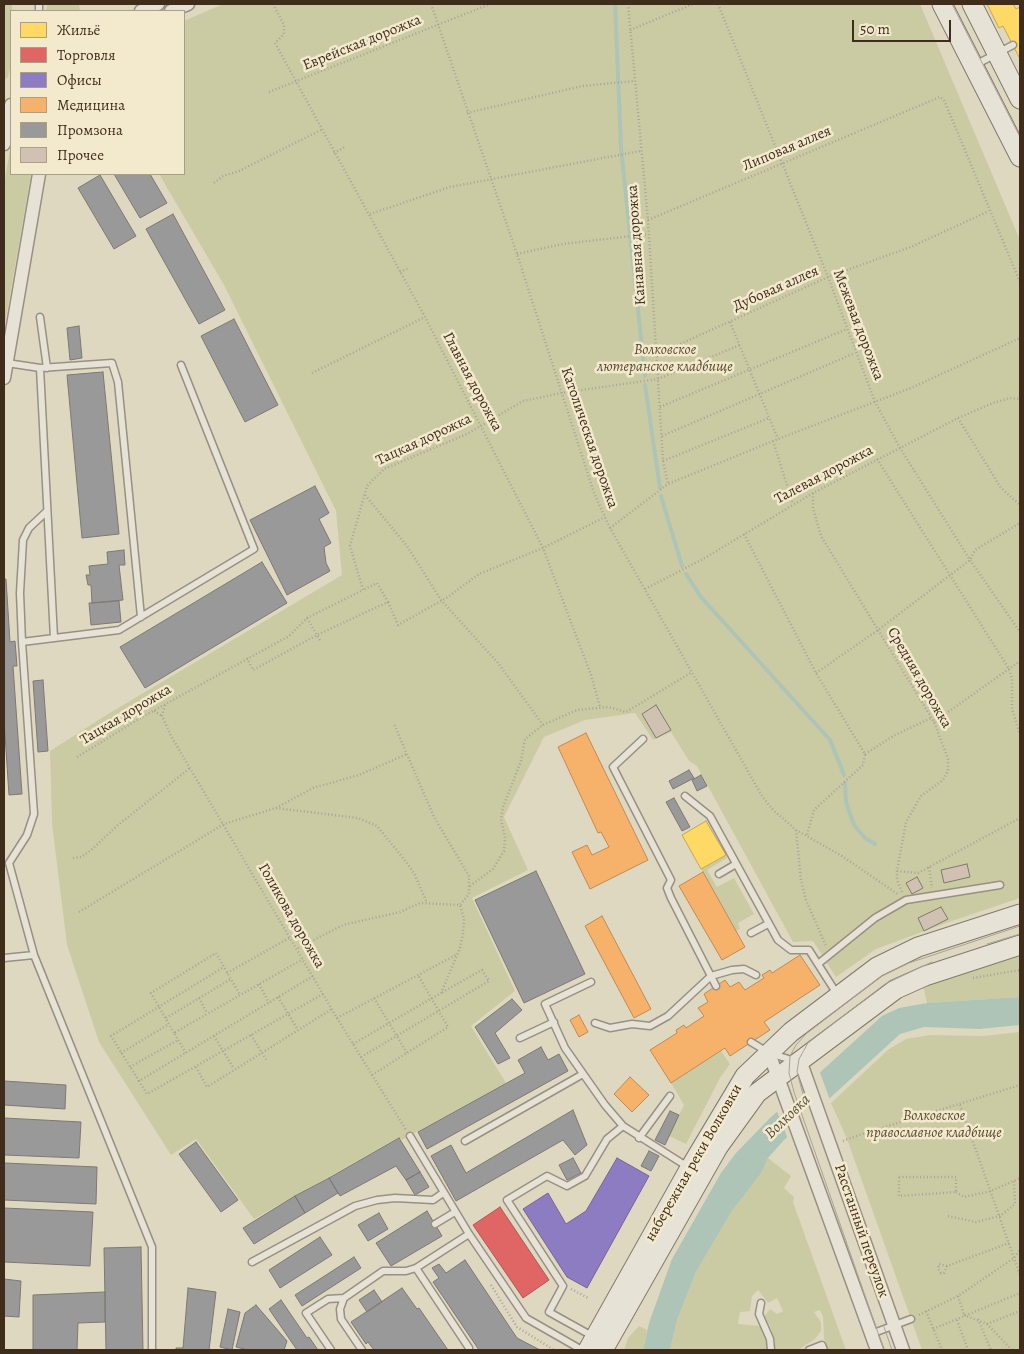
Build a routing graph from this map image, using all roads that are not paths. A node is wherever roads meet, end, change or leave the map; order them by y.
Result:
1 (158, 4) edge
2 (188, 4) edge
3 (942, 4) edge
4 (972, 4) edge
5 (143, 10) edge
6 (173, 10) edge
7 (1005, 50) junction
8 (974, 66) junction
9 (1020, 99) edge
10 (10, 111) edge
11 (4, 144) edge
12 (1020, 158) edge
13 (40, 175) edge
14 (40, 317) dead end
15 (7, 362) junction
16 (181, 365) dead end
17 (43, 368) junction
18 (4, 378) edge
19 (46, 512) junction
20 (141, 617) junction
21 (54, 638) junction
22 (22, 642) junction
23 (643, 740) dead end
24 (685, 796) dead end
25 (736, 864) junction
26 (719, 874) dead end
27 (1000, 885) dead end
28 (1020, 914) edge
29 (768, 924) junction
30 (751, 933) dead end
31 (1020, 945) edge
32 (34, 955) junction
33 (4, 958) edge
34 (818, 964) junction
35 (756, 975) dead end
36 (711, 976) junction
37 (591, 982) dead end
38 (716, 986) dead end
39 (838, 995) junction
40 (554, 1022) junction
41 (595, 1023) dead end
42 (520, 1038) dead end
43 (751, 1042) dead end
44 (768, 1053) junction
45 (801, 1062) junction
46 (583, 1074) junction
47 (778, 1078) junction
48 (670, 1096) dead end
49 (623, 1126) junction
50 (410, 1136) road end
51 (639, 1138) junction
52 (465, 1141) dead end
53 (696, 1171) junction
54 (443, 1193) junction
55 (455, 1212) junction
56 (435, 1224) dead end
57 (468, 1234) junction
58 (252, 1262) dead end
59 (416, 1268) junction
60 (344, 1298) junction
61 (761, 1304) dead end
62 (911, 1319) road end
63 (894, 1325) junction
64 (871, 1334) junction
65 (592, 1347) edge
66 (469, 1348) dead end
67 (152, 1350) edge
68 (331, 1350) edge
69 (362, 1350) edge
70 (771, 1350) edge
71 (809, 1350) edge
72 (824, 1350) edge
73 (876, 1350) edge
74 (903, 1350) edge

1 - 5 street
2 - 6 street
3 - 8 street
4 - 7 street
7 - 8 lane
7 - 9 street
8 - 12 street
10 - 11 street
13 - 15 street
14 - 17 lane
15 - 17 lane
15 - 18 street
16 - 20 lane
17 - 19 lane
17 - 20 lane
19 - 21 lane
19 - 22 lane
20 - 21 lane
21 - 22 lane
22 - 32 lane
23 - 36 lane
24 - 25 lane
25 - 26 lane
25 - 29 lane
27 - 34 lane
28 - 39 street, набережная реки Волковки
29 - 30 lane
29 - 34 lane
31 - 45 street, набережная реки Волковки
32 - 33 lane
32 - 67 lane
34 - 39 lane
35 - 36 lane
36 - 38 lane
36 - 41 lane
37 - 40 lane
39 - 44 street, набережная реки Волковки
40 - 42 lane
40 - 46 lane
43 - 44 lane
44 - 45 lane
44 - 47 street
44 - 53 street, набережная реки Волковки
45 - 47 street, набережная реки Волковки
45 - 63 street, Расстанный переулок
46 - 49 lane
46 - 52 lane
47 - 53 street, набережная реки Волковки
47 - 64 street, Расстанный переулок
48 - 51 lane
49 - 51 lane
49 - 65 lane
50 - 54 lane
51 - 53 lane
53 - 65 street, набережная реки Волковки
54 - 55 lane
54 - 58 lane
55 - 56 lane
55 - 57 lane
57 - 59 lane
57 - 65 lane
59 - 60 lane
59 - 66 lane
60 - 68 lane
60 - 69 lane
61 - 70 lane
62 - 63 lane
63 - 64 lane
63 - 74 street, Расстанный переулок
64 - 73 street, Расстанный переулок
71 - 72 lane

